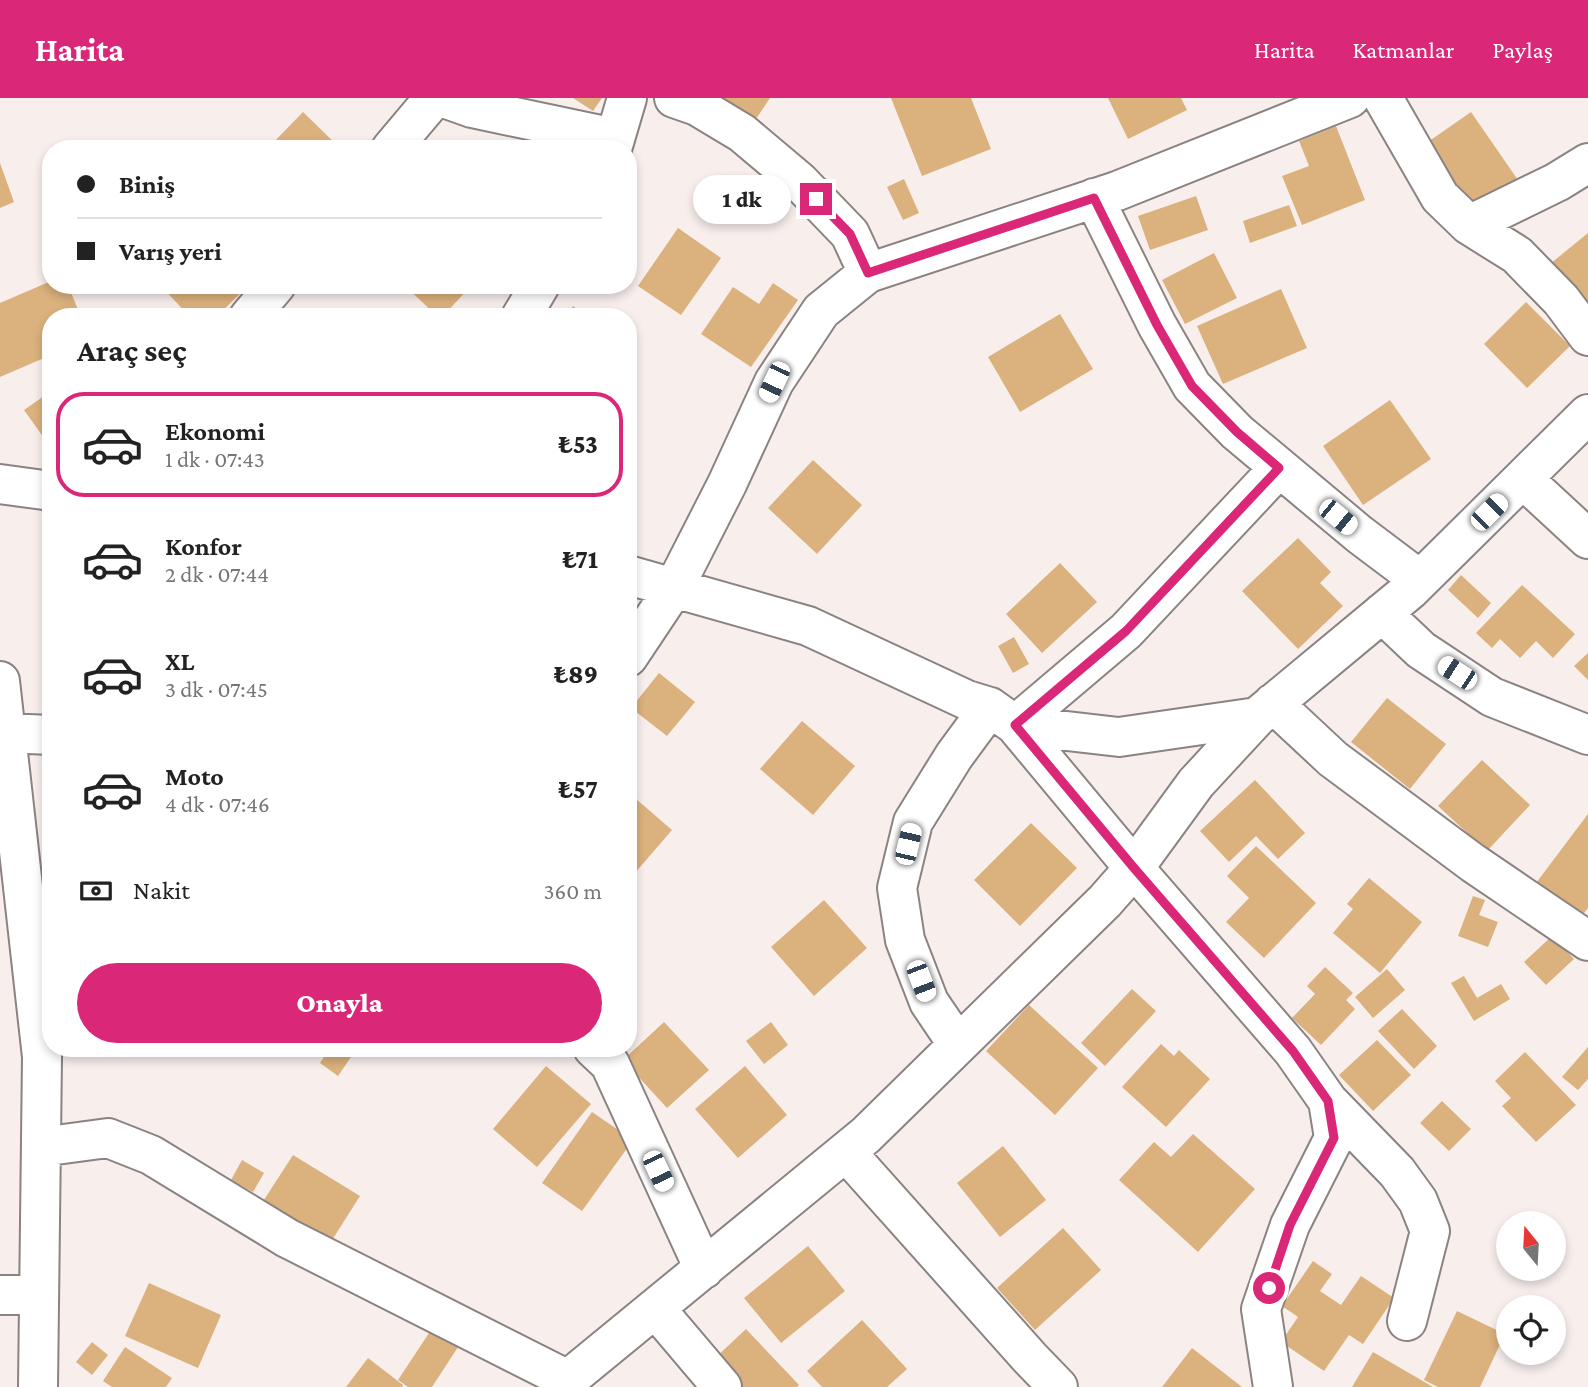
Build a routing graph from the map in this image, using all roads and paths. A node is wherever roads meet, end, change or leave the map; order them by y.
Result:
1 (434, 98) edge
2 (444, 98) edge
3 (627, 98) edge
4 (674, 98) edge
5 (1350, 98) edge
6 (1383, 98) edge
7 (399, 140) edge
8 (598, 140) edge
9 (615, 140) edge
10 (1588, 163) edge
11 (1094, 198) junction
12 (1469, 225) junction
13 (868, 273) junction
14 (268, 294) edge
15 (257, 308) edge
16 (1588, 336) edge
17 (1588, 414) edge
18 (1279, 468) junction
19 (1523, 479) junction
20 (0, 484) edge
21 (42, 490) edge
22 (1588, 539) edge
23 (637, 578) edge
24 (1420, 580) junction
25 (674, 588) junction
26 (1382, 613) junction
27 (637, 644) edge
28 (0, 681) edge
29 (1265, 710) junction
30 (1003, 716) junction
31 (6, 733) junction
32 (42, 735) edge
33 (1588, 735) edge
34 (1134, 868) junction
35 (1588, 941) edge
36 (42, 991) edge
37 (42, 1028) edge
38 (958, 1045) junction
39 (603, 1057) edge
40 (1328, 1101) junction
41 (40, 1147) junction
42 (846, 1152) junction
43 (704, 1269) junction
44 (0, 1295) edge
45 (39, 1295) junction
46 (655, 1308) junction
47 (1407, 1321) dead end
48 (563, 1383) edge
49 (38, 1387) edge
50 (722, 1387) edge
51 (1058, 1387) edge
52 (1273, 1387) edge

1 - 7 street
2 - 8 street
3 - 9 street
4 - 13 street
5 - 11 street
6 - 12 street
10 - 12 street
11 - 13 street
11 - 18 street
12 - 16 street
13 - 25 street
14 - 15 street
17 - 19 street
18 - 24 street
18 - 30 street
19 - 22 street
19 - 24 street
20 - 21 street
23 - 25 street
24 - 26 street
25 - 27 street
25 - 30 street
26 - 29 street
26 - 33 street
28 - 31 street
29 - 30 street
29 - 34 street
29 - 35 street
30 - 34 street
30 - 38 street
31 - 32 street
31 - 36 street
34 - 38 street
34 - 40 street
37 - 41 street
38 - 42 street
39 - 43 street
40 - 47 street
40 - 52 street
41 - 45 street
41 - 48 street
42 - 43 street
42 - 51 street
43 - 46 street
44 - 45 street
45 - 49 street
46 - 48 street
46 - 50 street

